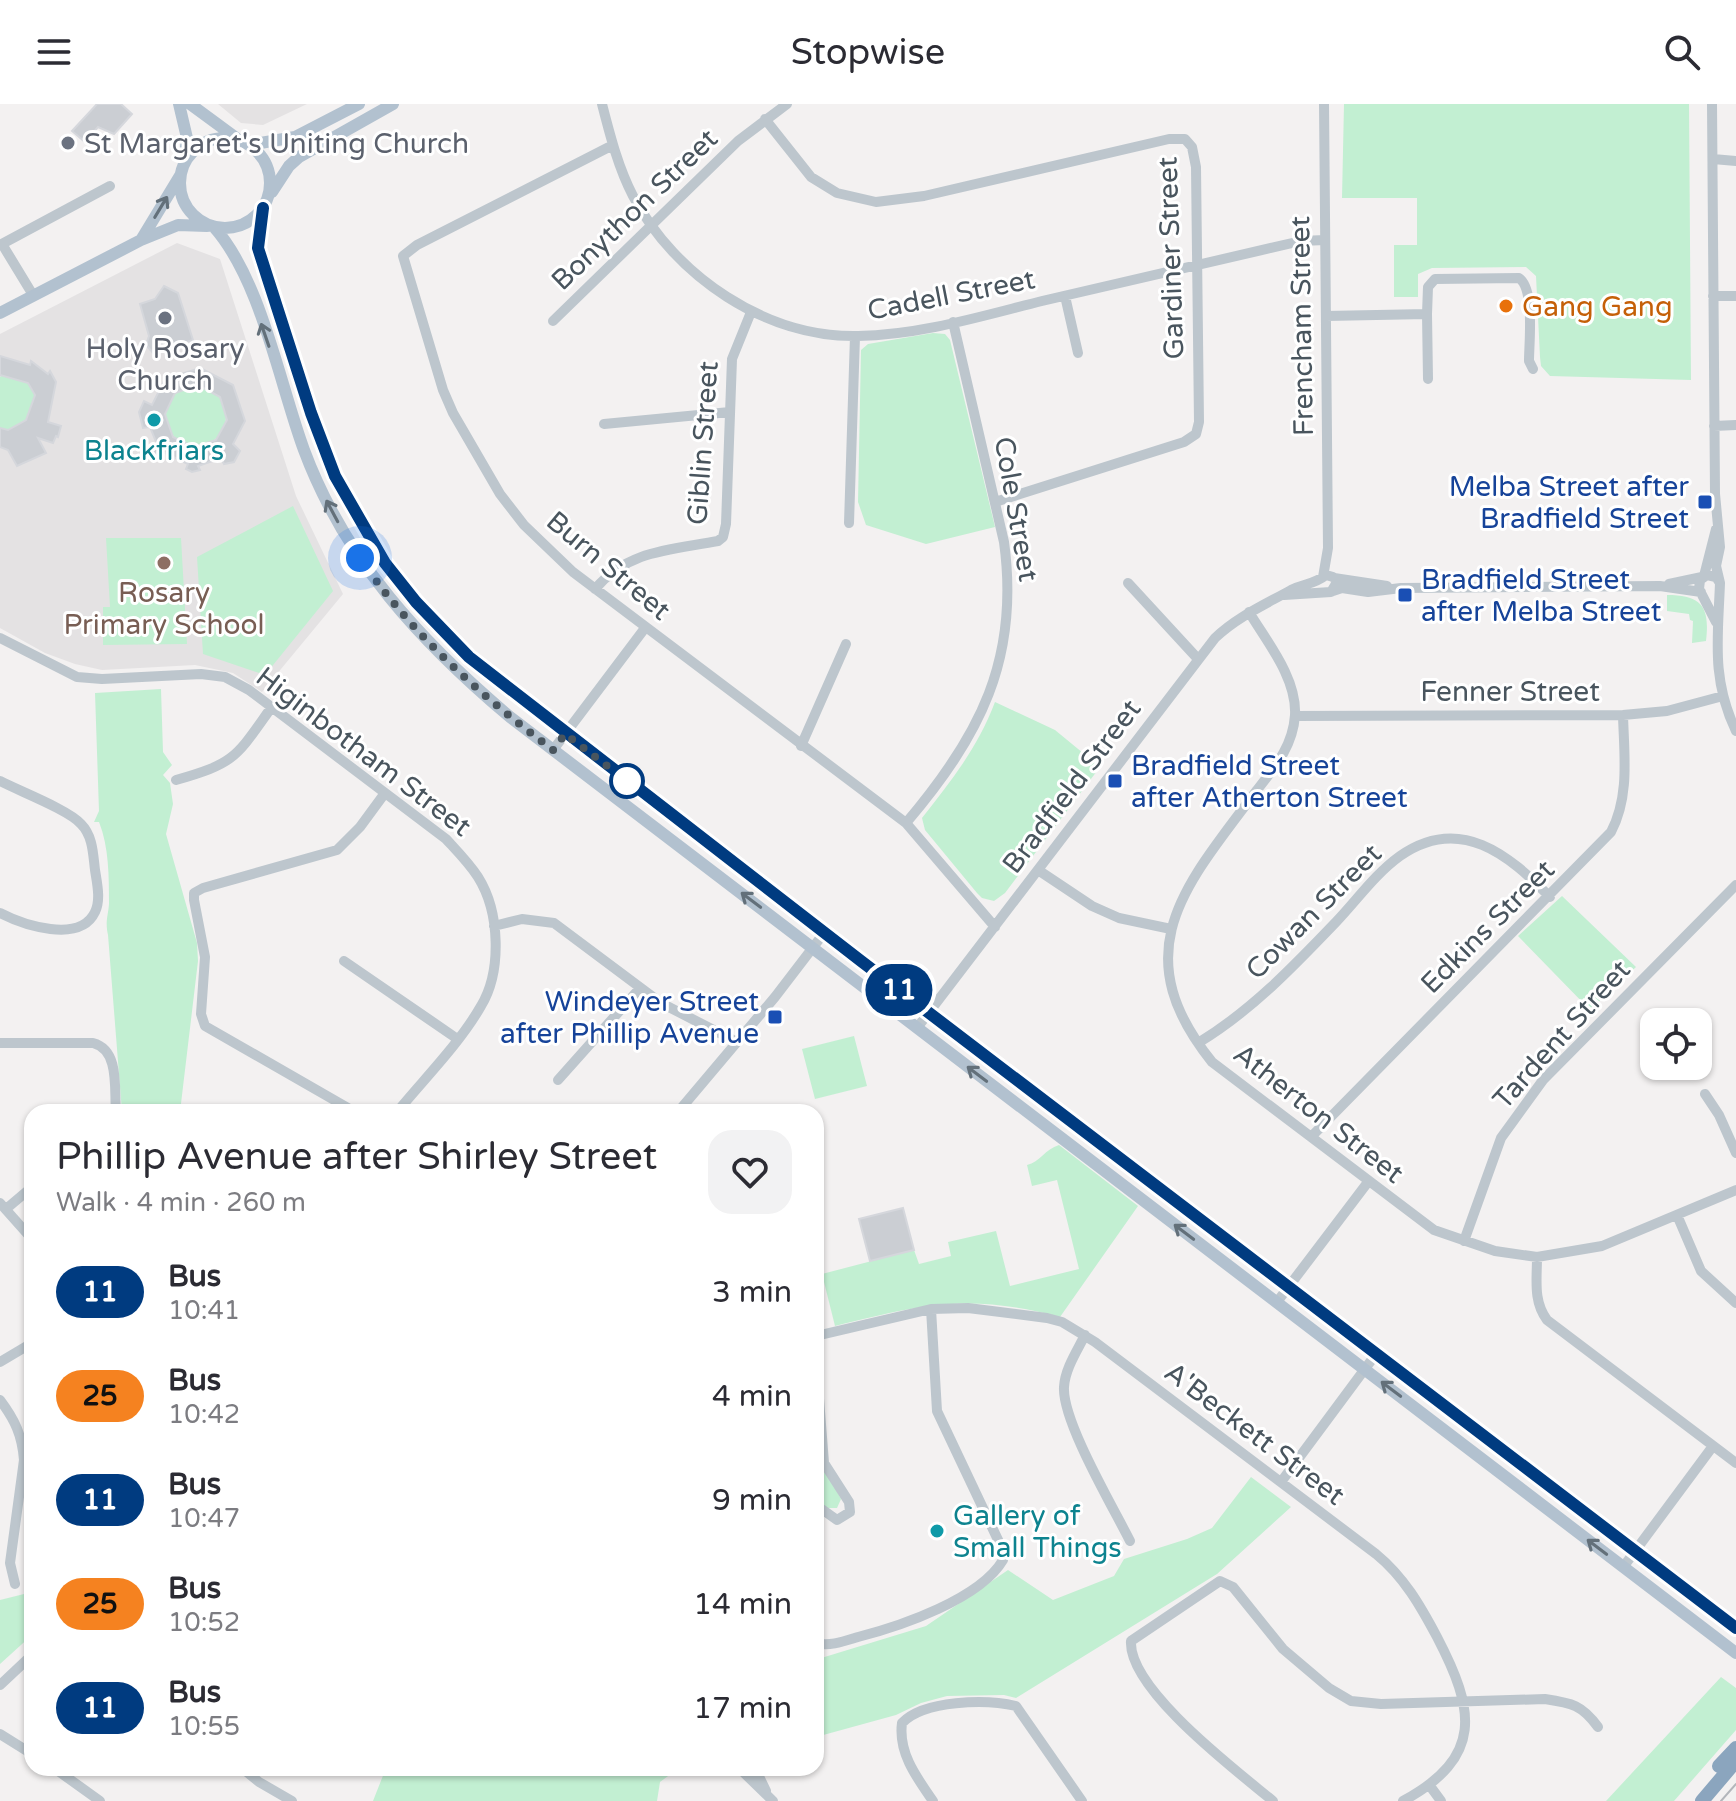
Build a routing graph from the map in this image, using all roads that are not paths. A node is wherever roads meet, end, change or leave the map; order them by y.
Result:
1 (179, 104) edge
2 (190, 104) edge
3 (359, 104) edge
4 (393, 104) edge
5 (602, 104) edge
6 (787, 104) edge
7 (1324, 104) edge
8 (1712, 104) edge
9 (765, 119) junction
10 (244, 143) junction
11 (613, 145) junction
12 (1713, 159) junction
13 (1736, 161) edge
14 (182, 170) junction
15 (110, 186) dead end
16 (264, 206) junction
17 (651, 225) junction
18 (212, 226) junction
19 (141, 240) junction
20 (1325, 240) junction
21 (1, 244) edge
22 (1197, 265) junction
23 (33, 295) junction
24 (1065, 296) junction
25 (1713, 296) junction
26 (1736, 296) edge
27 (751, 312) junction
28 (0, 313) edge
29 (1427, 314) junction
30 (1326, 316) junction
31 (553, 321) dead end
32 (953, 322) junction
33 (855, 336) junction
34 (1078, 353) dead end
35 (1533, 369) dead end
36 (1428, 379) dead end
37 (730, 412) junction
38 (604, 424) dead end
39 (1736, 425) edge
40 (1714, 426) junction
41 (995, 502) junction
42 (849, 523) dead end
43 (1716, 527) junction
44 (1703, 576) junction
45 (1328, 578) junction
46 (1128, 583) dead end
47 (1660, 586) junction
48 (1720, 586) junction
49 (1401, 588) junction
50 (595, 589) junction
51 (1330, 592) junction
52 (1702, 593) junction
53 (1284, 595) junction
54 (1249, 612) junction
55 (1716, 622) junction
56 (645, 628) junction
57 (0, 638) edge
58 (846, 644) dead end
59 (1198, 659) junction
60 (1723, 696) junction
61 (271, 708) junction
62 (1623, 715) junction
63 (1295, 716) junction
64 (1736, 731) edge
65 (565, 734) junction
66 (801, 746) junction
67 (553, 750) junction
68 (176, 780) dead end
69 (0, 781) edge
70 (385, 793) junction
71 (906, 823) junction
72 (1038, 870) junction
73 (1736, 885) edge
74 (1550, 897) junction
75 (0, 913) edge
76 (494, 926) junction
77 (995, 927) junction
78 (1171, 929) junction
79 (824, 933) junction
80 (813, 947) junction
81 (344, 961) dead end
82 (640, 988) junction
83 (929, 1013) junction
84 (917, 1028) junction
85 (456, 1038) junction
86 (737, 1042) junction
87 (0, 1043) edge
88 (1198, 1043) junction
89 (558, 1080) dead end
90 (1705, 1094) dead end
91 (115, 1104) edge
92 (341, 1104) edge
93 (403, 1104) edge
94 (685, 1104) edge
95 (1311, 1137) junction
96 (1736, 1153) edge
97 (1368, 1182) junction
98 (1736, 1190) edge
99 (24, 1192) edge
100 (3, 1206) edge
101 (1677, 1215) junction
102 (24, 1230) edge
103 (1464, 1241) junction
104 (1537, 1257) junction
105 (1288, 1287) junction
106 (1277, 1302) junction
107 (1736, 1303) edge
108 (931, 1309) junction
109 (824, 1334) edge
110 (1085, 1335) junction
111 (24, 1348) edge
112 (1376, 1354) junction
113 (0, 1362) edge
114 (1365, 1369) junction
115 (0, 1400) edge
116 (1713, 1446) junction
117 (1736, 1463) edge
118 (824, 1470) edge
119 (1281, 1482) junction
120 (824, 1511) edge
121 (1130, 1541) dead end
122 (1635, 1551) junction
123 (1624, 1566) junction
124 (15, 1584) dead end
125 (1736, 1628) edge
126 (824, 1644) edge
127 (1736, 1653) edge
128 (24, 1662) edge
129 (0, 1685) edge
130 (1465, 1702) junction
131 (1598, 1727) dead end
132 (0, 1734) edge
133 (1736, 1748) edge
134 (24, 1749) edge
135 (1736, 1761) edge
136 (65, 1776) edge
137 (252, 1776) edge
138 (748, 1776) edge
139 (759, 1776) edge
140 (1430, 1786) junction
141 (1712, 1789) junction
142 (770, 1797) edge
143 (100, 1801) edge
144 (292, 1801) edge
145 (933, 1801) edge
146 (1082, 1801) edge
147 (1273, 1801) edge
148 (1403, 1801) edge
149 (1441, 1801) edge
150 (1702, 1801) edge

1 - 14 main road
2 - 10 main road
3 - 10 main road
4 - 16 main road
5 - 11 street, Cadell Street
6 - 9 street, Bonython Street
7 - 20 street, Frencham Street
8 - 12 street
9 - 17 street, Bonython Street
9 - 22 street, Gardiner Street
10 - 14 main road
10 - 16 main road
11 - 17 street, Cadell Street
11 - 50 street, Burn Street
12 - 13 street
12 - 25 street
14 - 18 main road
19 -> 14 main road
15 - 21 street
16 - 18 main road
16 - 65 main road
17 - 27 street, Cadell Street
17 - 31 street, Bonython Street
18 - 19 main road
67 -> 18 main road
19 - 23 main road
20 - 22 street, Cadell Street
20 - 30 street, Frencham Street
21 - 23 street
22 - 24 street, Cadell Street
22 - 41 street, Gardiner Street
23 - 28 main road
24 - 32 street, Cadell Street
24 - 34 street
25 - 26 street
25 - 40 street
27 - 33 street, Cadell Street
27 - 37 street, Giblin Street
29 - 30 street
29 - 35 street
29 - 36 street
30 - 45 street, Frencham Street
32 - 33 street, Cadell Street
32 - 41 street, Cole Street
33 - 42 street
37 - 38 street
37 - 50 street, Giblin Street
39 - 40 street
40 - 43 street
41 - 71 street, Cole Street
43 - 44 street
43 - 48 street
44 - 47 street, Bradfield Street
44 - 48 street
44 - 52 street
45 - 49 street, Bradfield Street
45 - 51 street, Frencham Street
45 - 53 street, Bradfield Street
46 - 59 street
47 - 49 street, Bradfield Street
47 - 52 street, Bradfield Street
48 - 52 street
48 - 55 street
49 - 51 street, Bradfield Street
50 - 56 street, Burn Street
51 - 53 street, Bradfield Street
52 - 55 street
53 - 54 street, Bradfield Street
54 - 59 street, Bradfield Street
54 - 63 street, Atherton Street
55 - 60 street
56 - 65 street
56 - 66 street, Burn Street
57 - 61 street, Higinbotham Street
58 - 66 street
59 - 72 street, Bradfield Street
60 - 62 street, Fenner Street
60 - 64 street
61 - 68 street
61 - 70 street, Higinbotham Street
62 - 63 street, Fenner Street
62 - 74 street, Edkins Street
63 - 78 street, Atherton Street
65 - 67 street
65 - 79 main road
66 - 71 street, Burn Street
80 -> 67 main road
69 - 75 street
70 - 76 street, Higinbotham Street
70 - 92 street
71 - 77 street, Burn Street
72 - 77 street, Bradfield Street
72 - 78 street
73 - 103 street, Tardent Street
74 - 88 street, Cowan Street
74 - 95 street, Edkins Street
76 - 82 street
76 - 85 street, Higinbotham Street
77 - 83 street, Bradfield Street
78 - 88 street, Atherton Street
79 - 80 street
79 - 83 main road
80 - 84 main road
80 - 86 street
81 - 85 street
82 - 86 street
82 - 89 street
83 - 84 street, Bradfield Street
83 - 105 main road
106 -> 84 main road
85 - 93 street, Higinbotham Street
86 - 94 street
87 - 91 street
88 - 95 street, Atherton Street
90 - 96 street
95 - 97 street, Atherton Street
97 - 103 street, Atherton Street
97 - 105 street
98 - 101 street, Atherton Street
99 - 100 street
100 - 102 street
101 - 104 street, Atherton Street
101 - 107 street
103 - 104 street, Atherton Street
104 - 116 street
105 - 106 street
105 - 112 main road
106 - 114 main road
108 - 109 street, A'Beckett Street
108 - 110 street, A'Beckett Street
108 - 126 street
110 - 119 street, A'Beckett Street
110 - 121 street
111 - 113 street
112 - 114 street
112 - 122 main road
114 - 119 street
123 -> 114 main road
115 - 124 street
116 - 117 street
116 - 122 street
118 - 120 street
119 - 130 street, A'Beckett Street
122 - 123 street
122 - 125 main road
123 - 127 main road
128 - 129 street
130 - 131 street
130 - 140 street, A'Beckett Street
130 - 147 street
132 - 134 street
133 - 141 highway
135 - 141 highway
136 - 143 street
137 - 144 street
138 - 142 street
139 - 142 street
140 - 148 street, A'Beckett Street
140 - 149 street
141 - 150 highway
145 - 146 street

